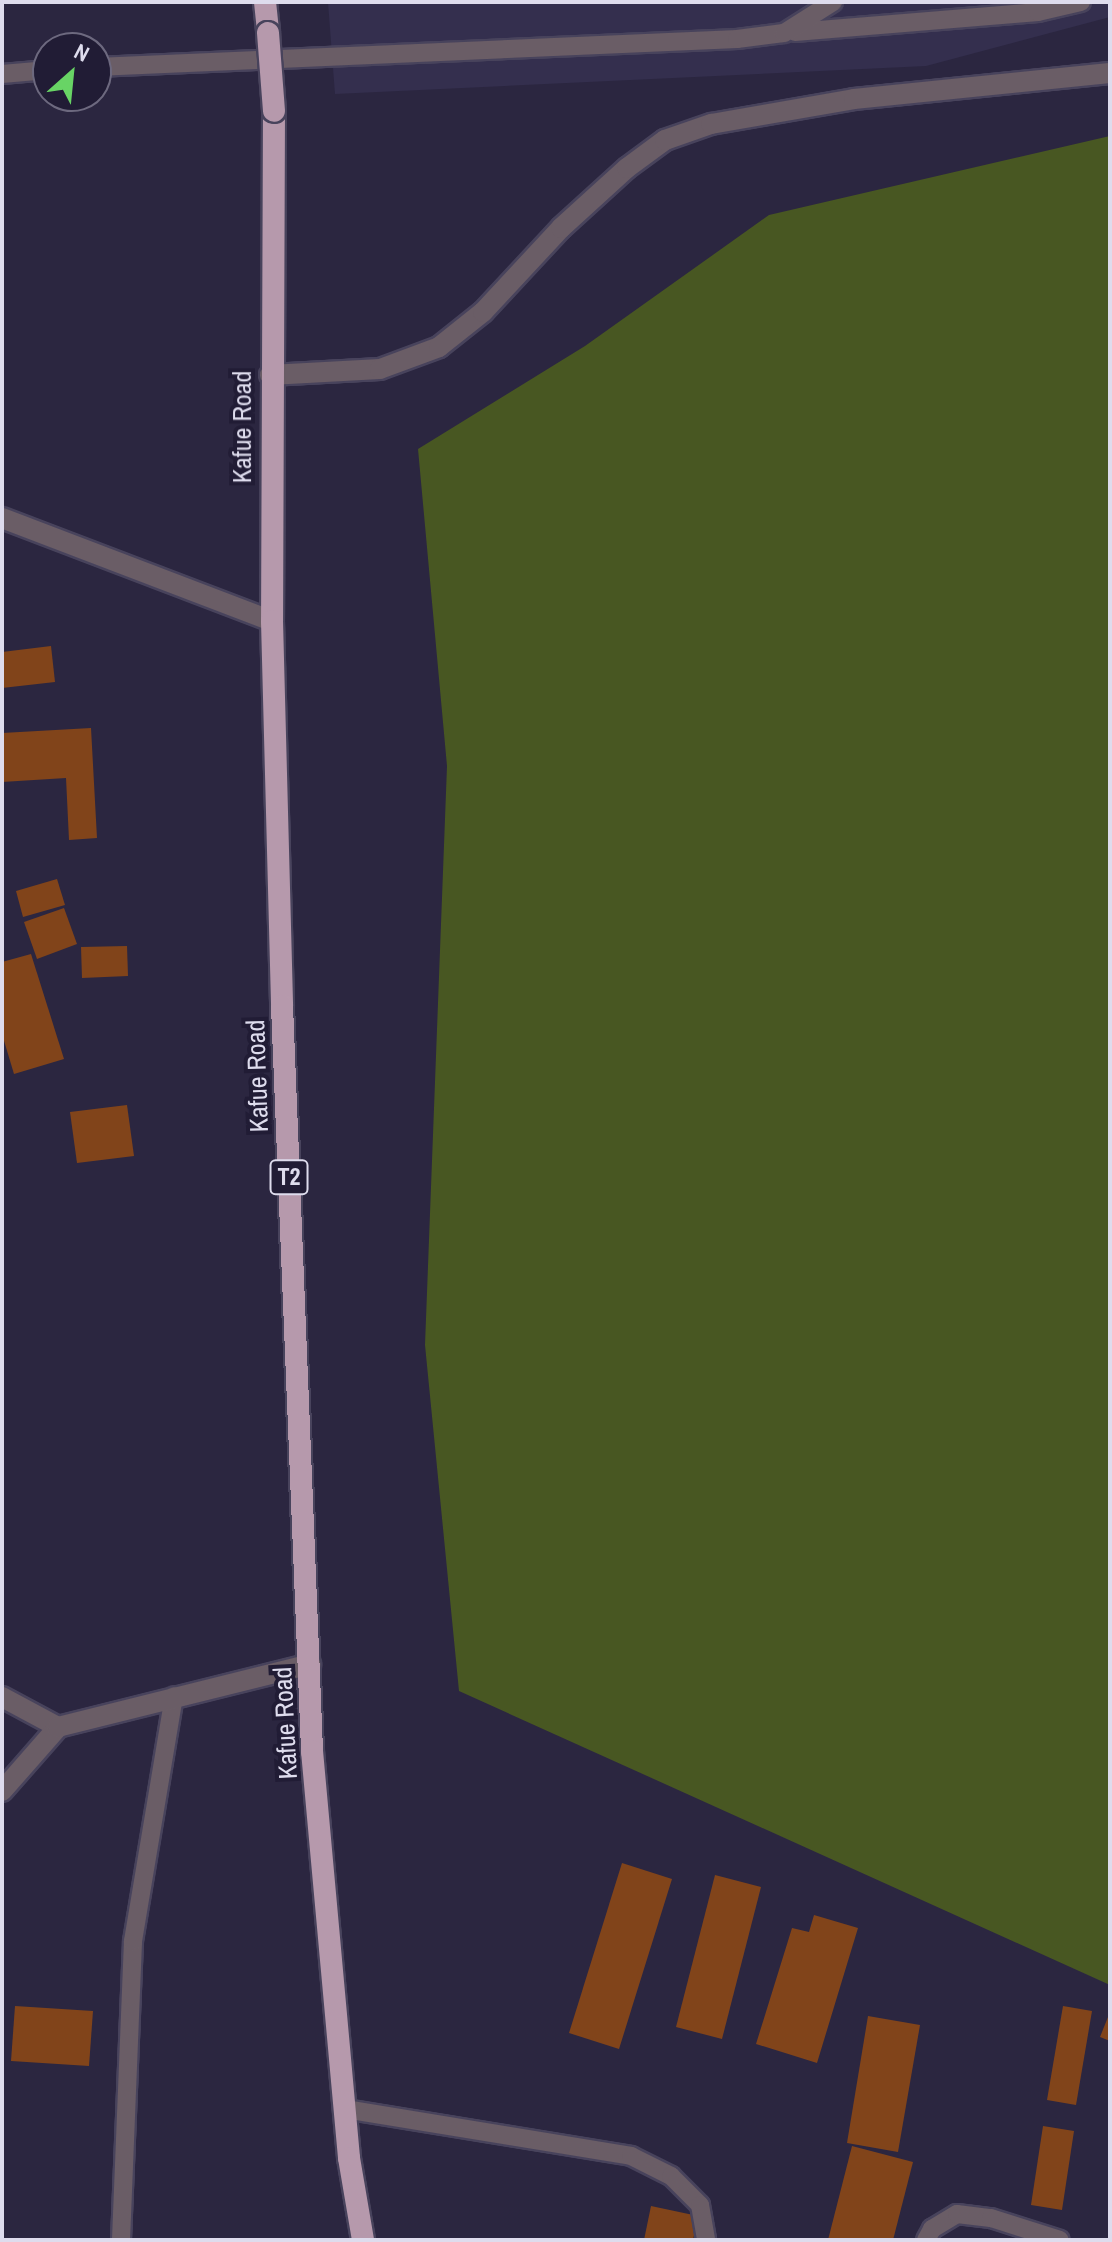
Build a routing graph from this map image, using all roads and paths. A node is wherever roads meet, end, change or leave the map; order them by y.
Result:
1 (265, 2) edge
2 (833, 2) edge
3 (1081, 2) edge
4 (784, 33) junction
5 (112, 66) edge
6 (32, 71) edge
7 (1110, 73) edge
8 (2, 74) edge
9 (270, 375) junction
10 (2, 518) edge
11 (272, 621) junction
12 (310, 1664) junction
13 (174, 1696) junction
14 (2, 1697) edge
15 (58, 1727) junction
16 (2, 1791) edge
17 (345, 2109) junction
18 (121, 2240) edge
19 (363, 2240) edge
20 (706, 2240) edge
21 (926, 2240) edge
22 (1060, 2240) edge

1 - 9 highway, Kafue Road / T2, bridge
2 - 4 lane
3 - 4 lane
4 - 5 lane
6 - 8 lane
7 - 9 street
9 - 11 highway, Kafue Road / T2
10 - 11 street
11 - 12 highway, Kafue Road / T2
12 - 13 street
12 - 17 highway, Kafue Road / T2
13 - 15 street
13 - 18 lane
14 - 15 street
15 - 16 street
17 - 19 highway, Kafue Road / T2
17 - 20 lane
21 - 22 lane

